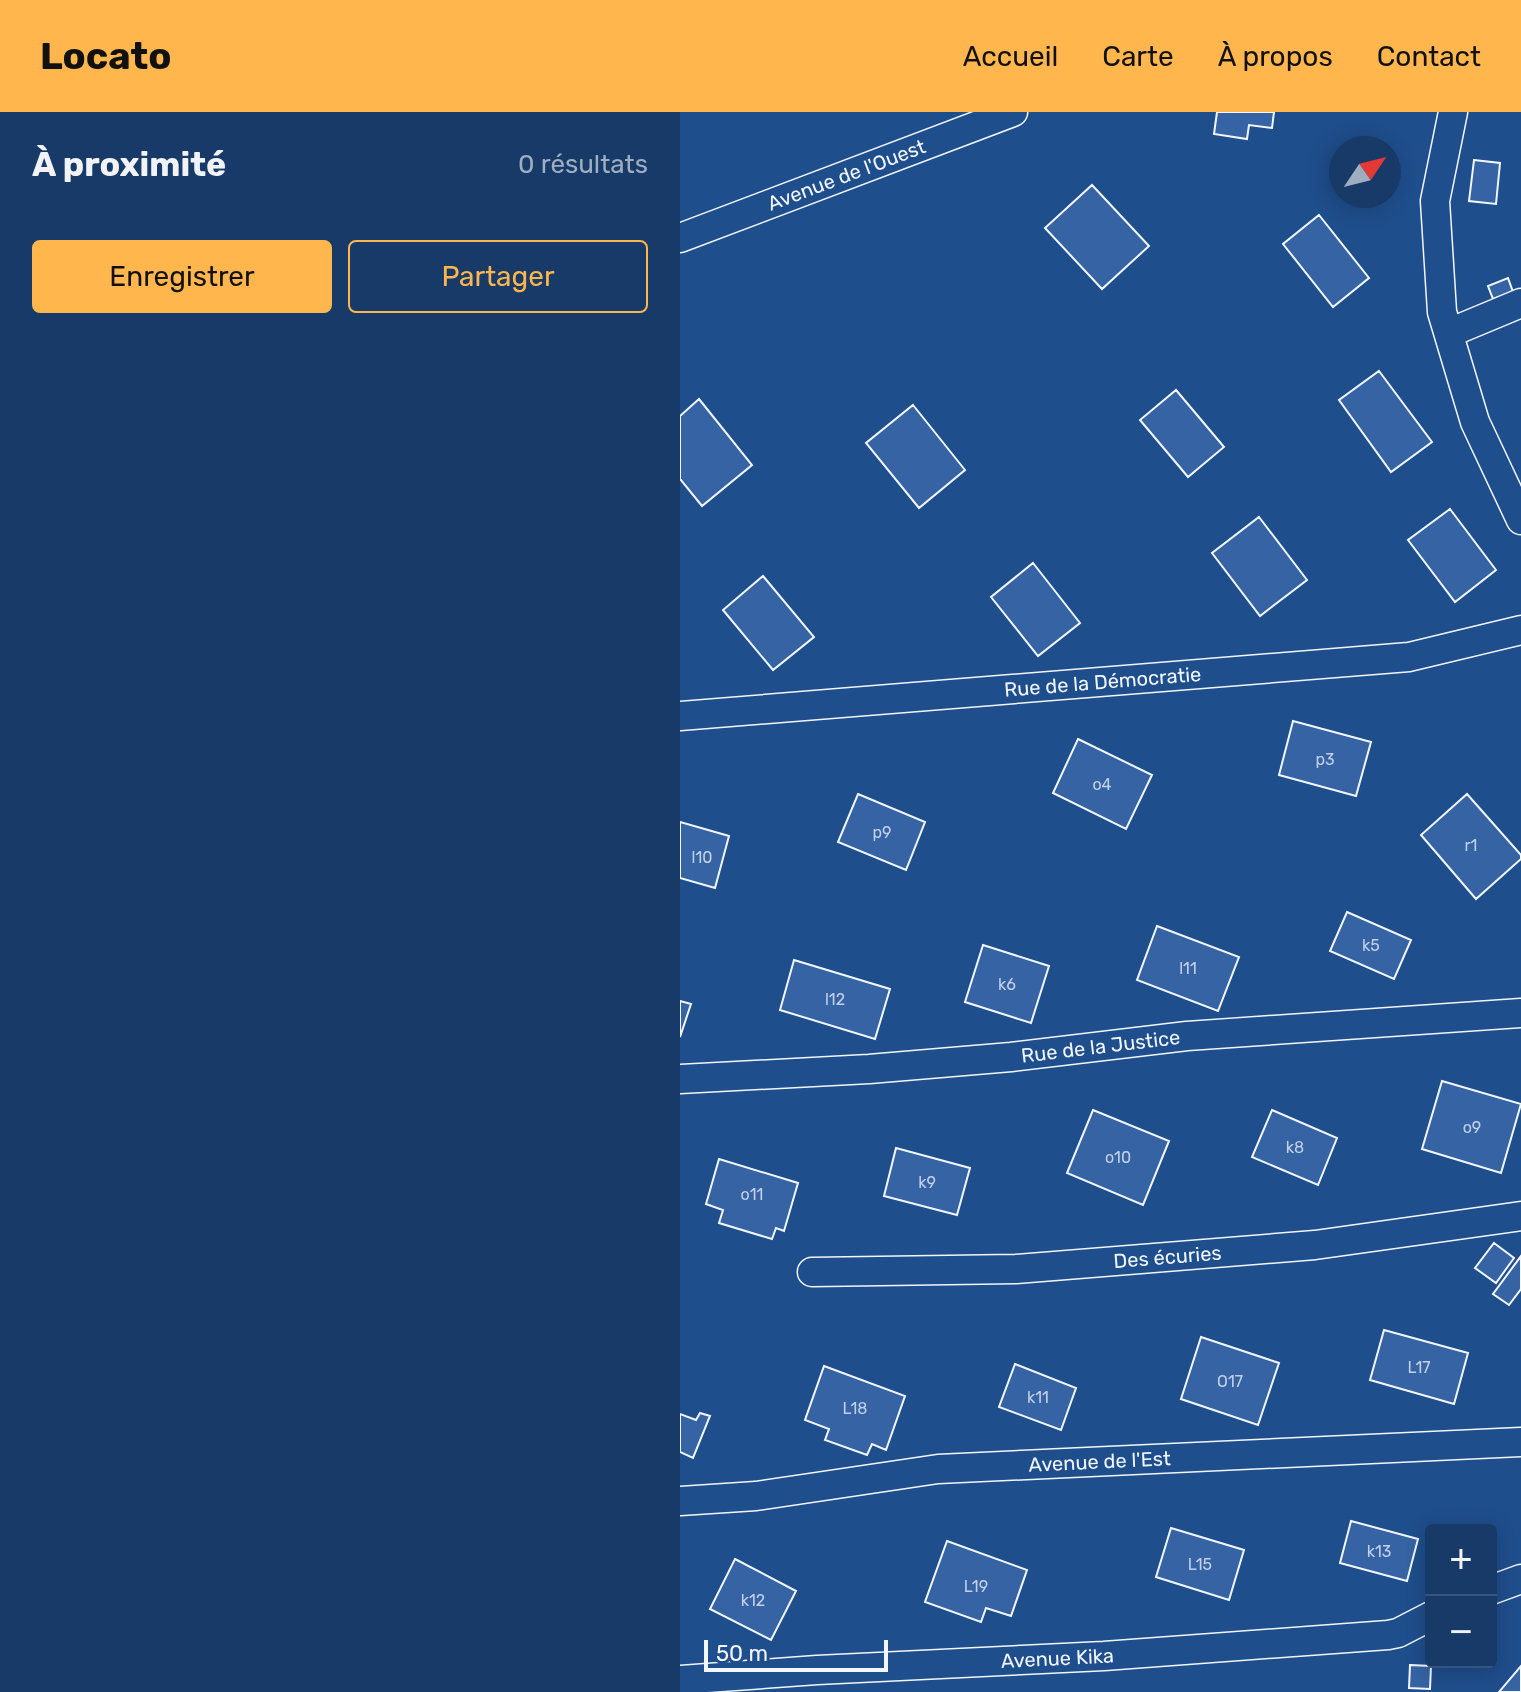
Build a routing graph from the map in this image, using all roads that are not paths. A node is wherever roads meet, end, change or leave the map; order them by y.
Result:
1 (1013, 112) edge
2 (1453, 112) edge
3 (680, 238) edge
4 (1521, 303) edge
5 (1449, 333) junction
6 (1521, 520) edge
7 (1521, 630) edge
8 (680, 716) edge
9 (1521, 1013) edge
10 (680, 1079) edge
11 (1521, 1216) edge
12 (812, 1272) dead end
13 (1521, 1442) edge
14 (680, 1501) edge
15 (1521, 1579) edge
16 (1497, 1588) edge
17 (1425, 1619) edge
18 (680, 1680) edge

1 - 3 street, Avenue de l'Ouest
2 - 5 street
4 - 5 street
5 - 6 street
7 - 8 street, Rue de la Démocratie
9 - 10 street, Rue de la Justice
11 - 12 street, Des écuries
13 - 14 street, Avenue de l'Est
15 - 16 street
17 - 18 street, Avenue Kika

